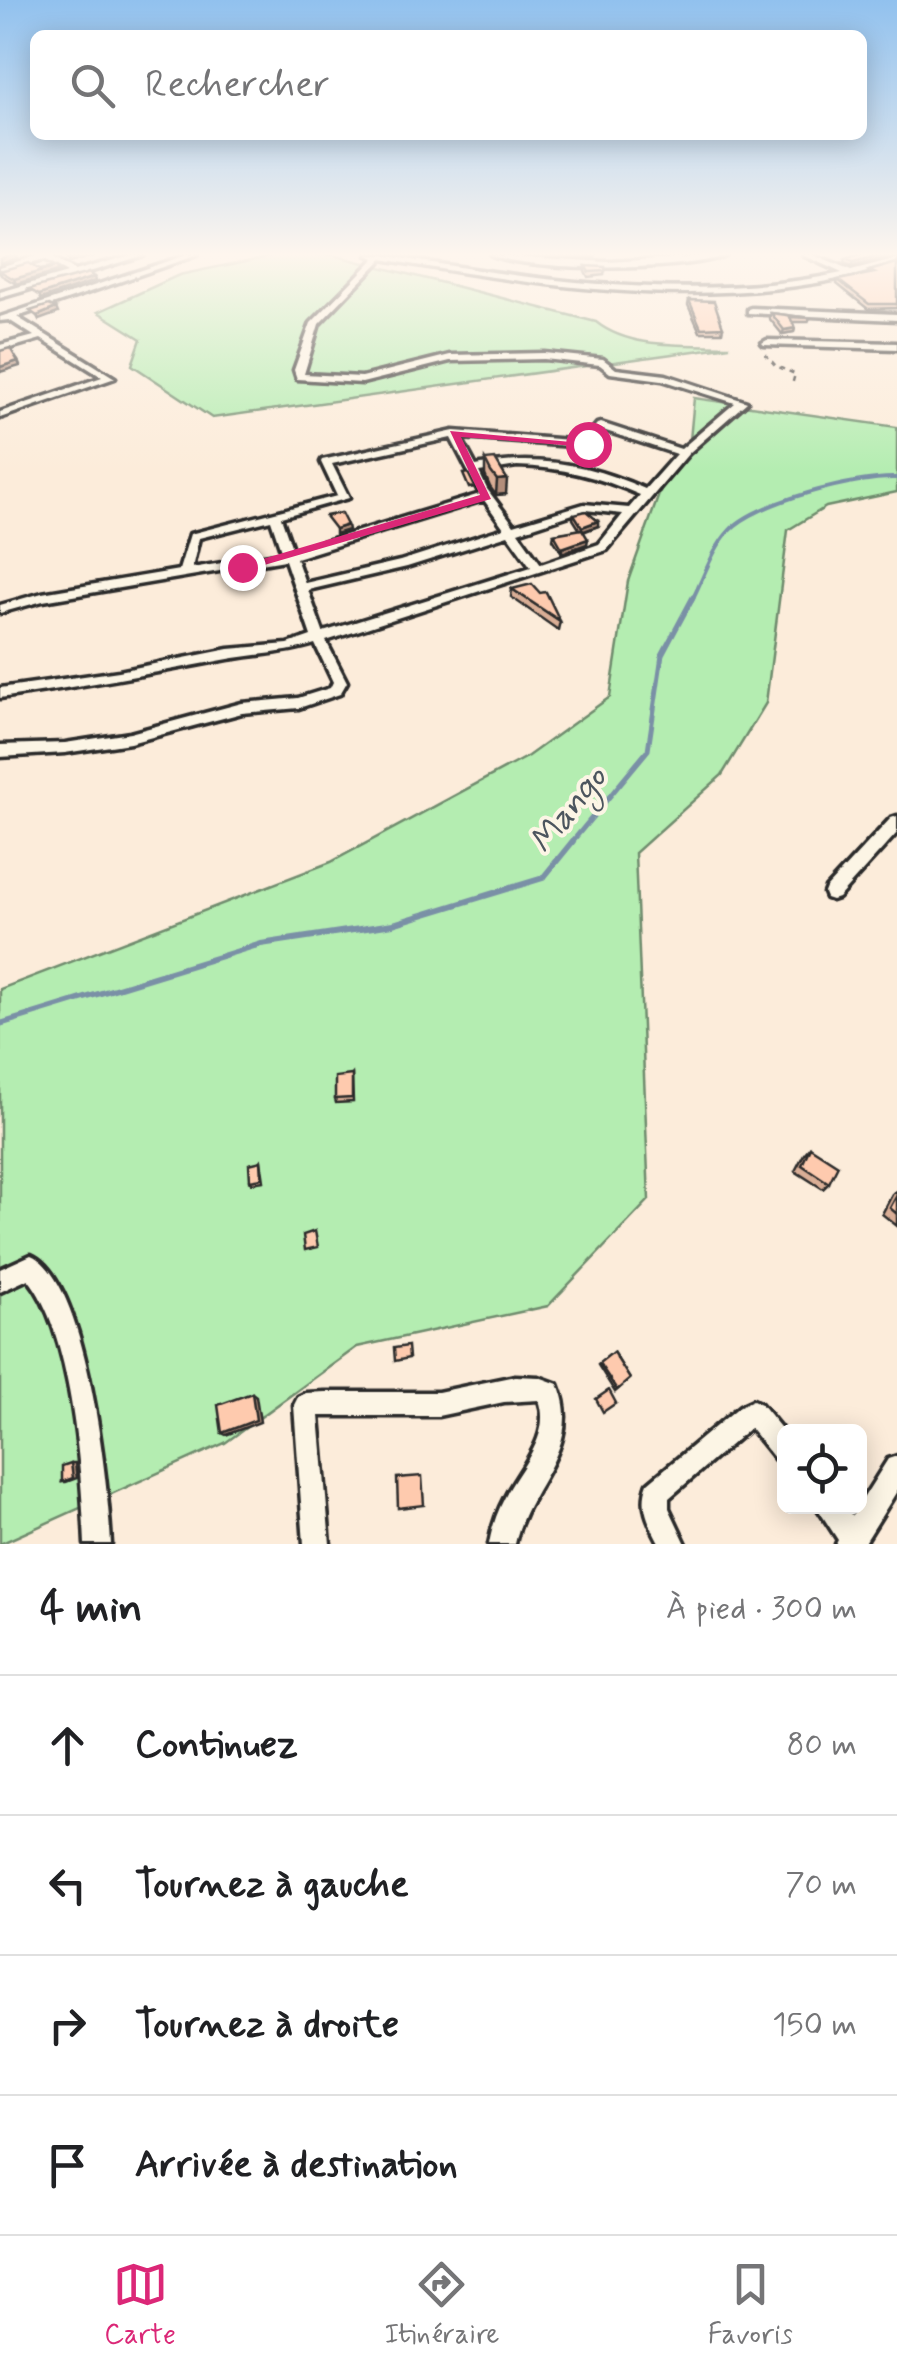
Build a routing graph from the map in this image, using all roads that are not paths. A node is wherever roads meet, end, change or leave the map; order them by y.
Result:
1 (23, 327) edge
2 (314, 327) edge
3 (43, 336) junction
4 (766, 342) road end
5 (897, 346) edge
6 (0, 348) edge
7 (0, 415) edge
8 (454, 434) junction
9 (686, 454) junction
10 (473, 470) junction
11 (646, 493) junction
12 (487, 496) junction
13 (632, 512) junction
14 (275, 516) junction
15 (511, 529) junction
16 (288, 556) junction
17 (537, 567) junction
18 (186, 572) junction
19 (299, 588) junction
20 (0, 609) edge
21 (319, 639) junction
22 (0, 693) edge
23 (0, 750) edge
24 (897, 822) edge
25 (832, 893) dead end
26 (0, 1281) edge
27 (777, 1440) edge
28 (897, 1468) edge
29 (833, 1514) edge
30 (851, 1542) edge
31 (98, 1544) edge
32 (317, 1544) edge
33 (502, 1544) edge
34 (673, 1544) edge

1 - 3 street
2 - 9 street
3 - 6 street
3 - 7 street
4 - 5 street
8 - 9 street
8 - 10 street
8 - 14 street
9 - 11 street
10 - 11 street
10 - 12 street
11 - 13 street
12 - 15 street
12 - 16 street
13 - 15 street
13 - 17 street
14 - 16 street
14 - 18 street
15 - 17 street
15 - 19 street
16 - 18 street
16 - 19 street
17 - 21 street
18 - 20 street
19 - 21 street
21 - 22 street
21 - 23 street
24 - 25 street
26 - 31 street
27 - 34 street
28 - 30 street
29 - 30 street
32 - 33 street

